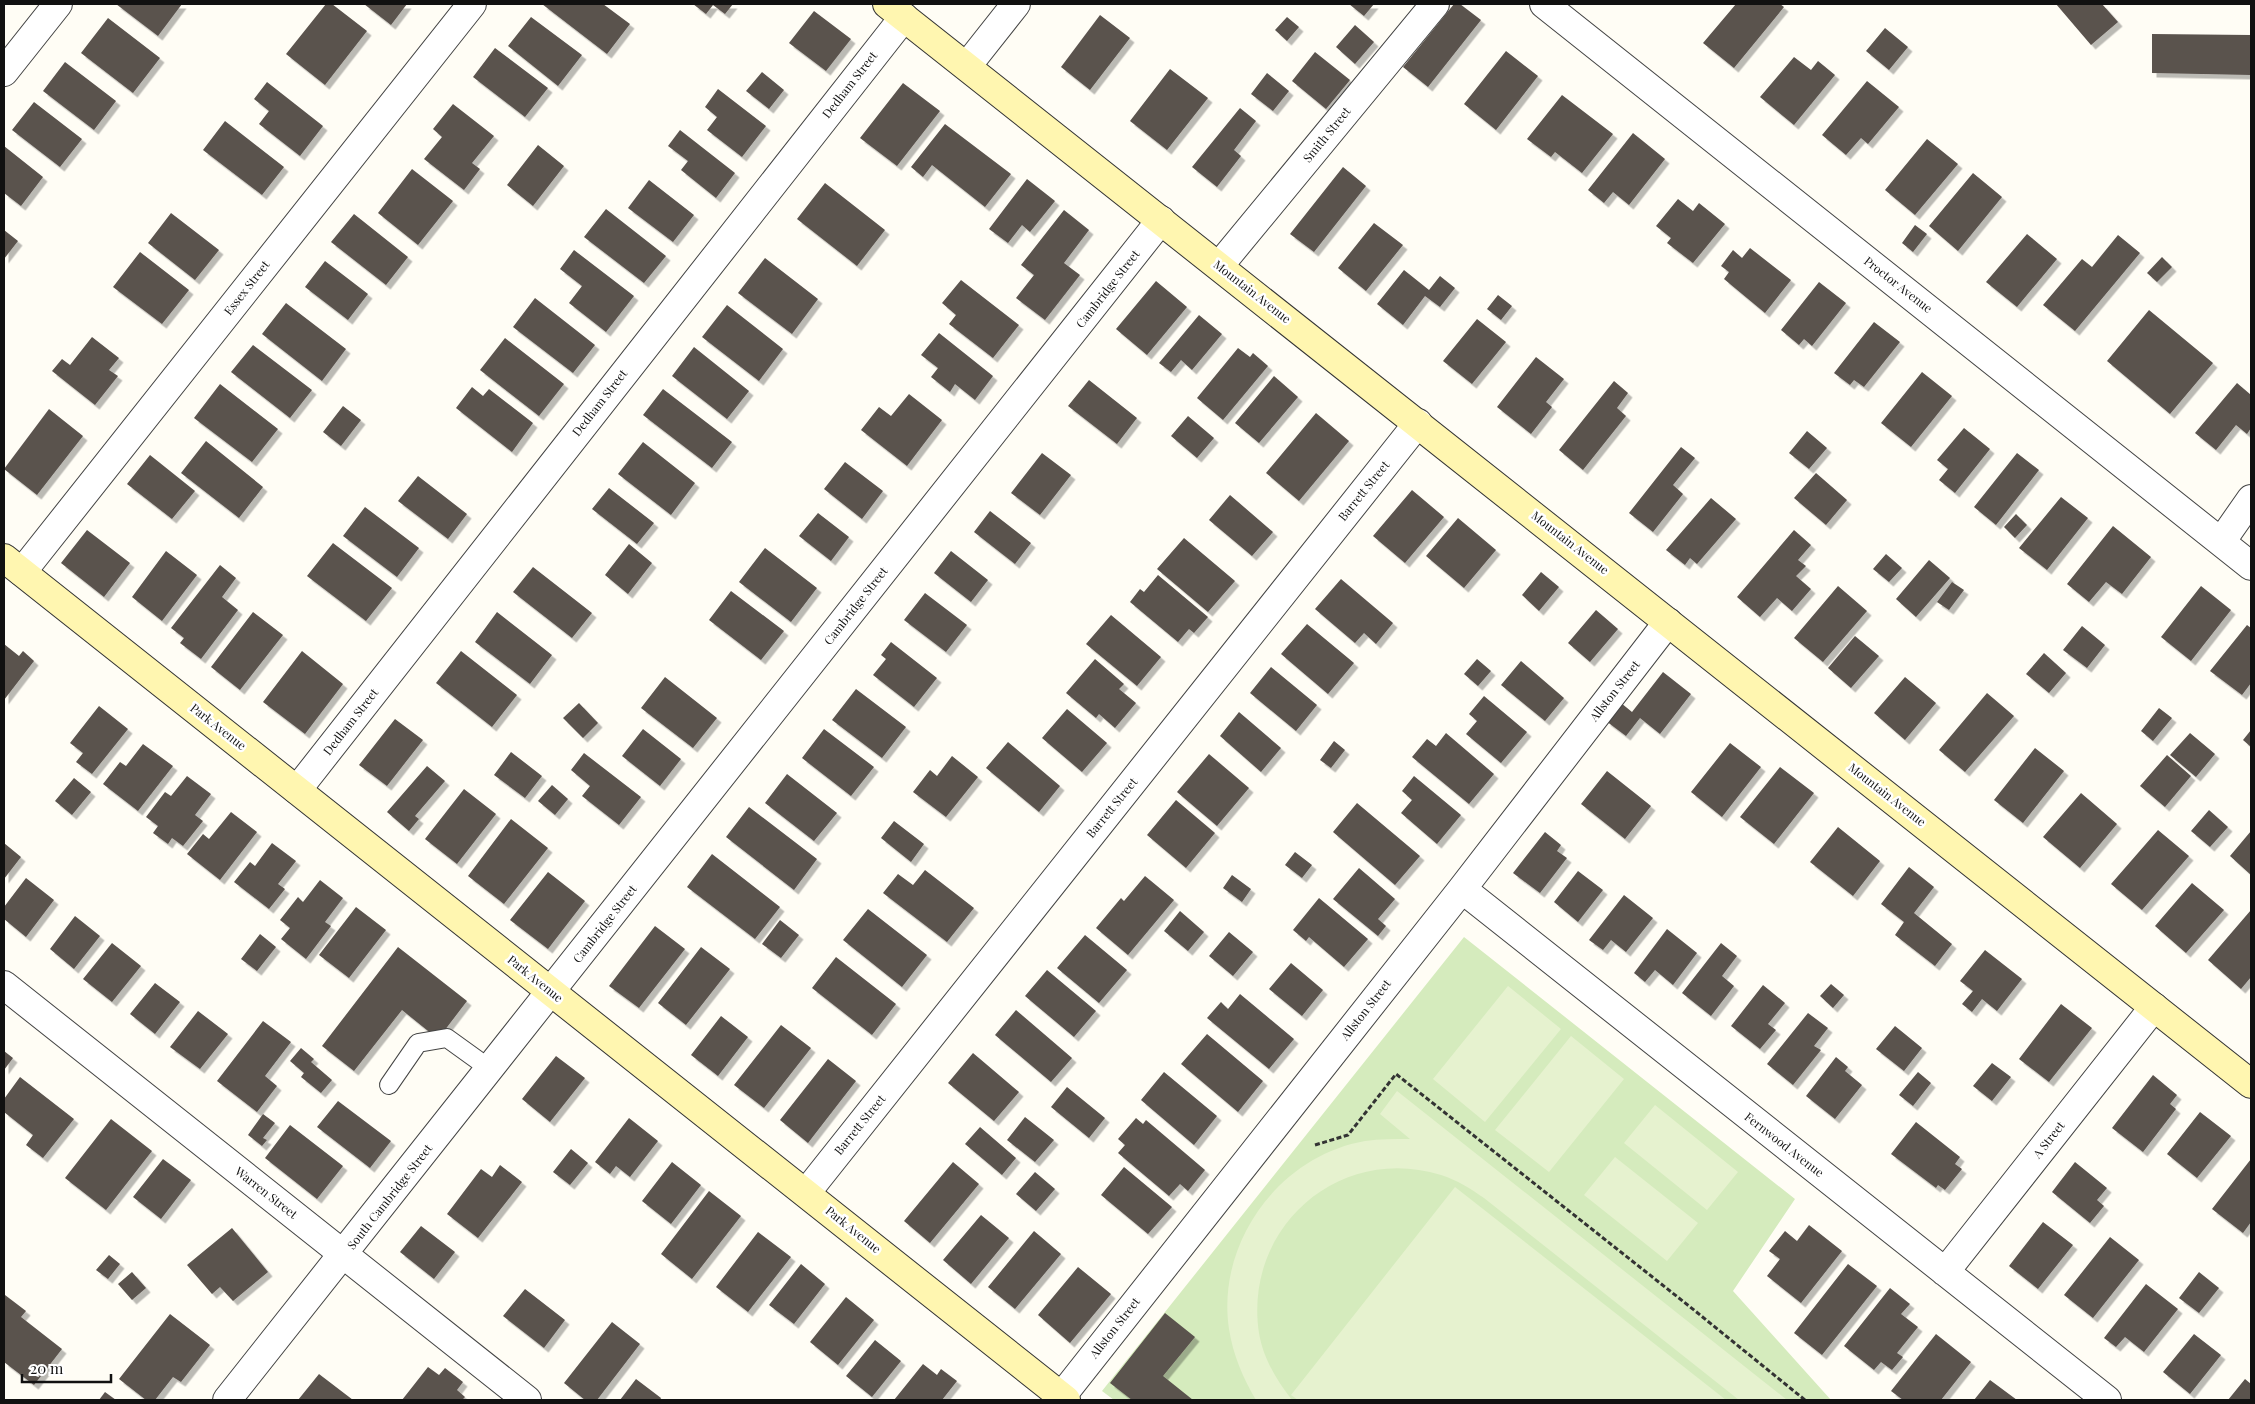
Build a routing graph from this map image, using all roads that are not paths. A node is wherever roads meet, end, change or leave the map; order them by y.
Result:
1 (58, 4) edge
2 (472, 4) edge
3 (1016, 4) edge
4 (1435, 4) edge
5 (1544, 4) edge
6 (895, 10) edge
7 (967, 66) junction
8 (4, 72) edge
9 (1162, 220) junction
10 (1219, 266) junction
11 (1418, 423) junction
12 (2251, 499) edge
13 (2221, 542) junction
14 (13, 565) edge
15 (2251, 566) edge
16 (1668, 622) junction
17 (297, 790) junction
18 (1462, 889) junction
19 (4, 985) edge
20 (552, 993) junction
21 (2154, 1008) junction
22 (490, 1069) junction
23 (2251, 1084) edge
24 (389, 1085) dead end
25 (806, 1193) junction
26 (344, 1254) junction
27 (1945, 1272) junction
28 (1064, 1398) edge
29 (227, 1400) edge
30 (527, 1400) edge
31 (2107, 1400) edge

1 - 8 street
2 - 14 street, Essex Street
3 - 7 street
4 - 10 street, Smith Street
5 - 13 street, Proctor Avenue
6 - 7 street, Mountain Avenue
6 - 17 street, Dedham Street
7 - 9 street, Mountain Avenue
9 - 10 street, Mountain Avenue
9 - 20 street, Cambridge Street
10 - 11 street, Mountain Avenue
11 - 16 street, Mountain Avenue
11 - 25 street, Barrett Street
12 - 13 street
13 - 15 street, Proctor Avenue
14 - 17 street, Park Avenue
16 - 18 street, Allston Street
16 - 21 street, Mountain Avenue
17 - 20 street, Park Avenue
18 - 27 street, Fernwood Avenue
18 - 28 street, Allston Street
19 - 26 street, Warren Street
20 - 22 street, South Cambridge Street
20 - 25 street, Park Avenue
21 - 23 street, Mountain Avenue
21 - 27 street, A Street
22 - 24 lane
22 - 26 street, South Cambridge Street
25 - 28 street, Park Avenue
26 - 29 street, South Cambridge Street
26 - 30 street, Warren Street
27 - 31 street, Fernwood Avenue

